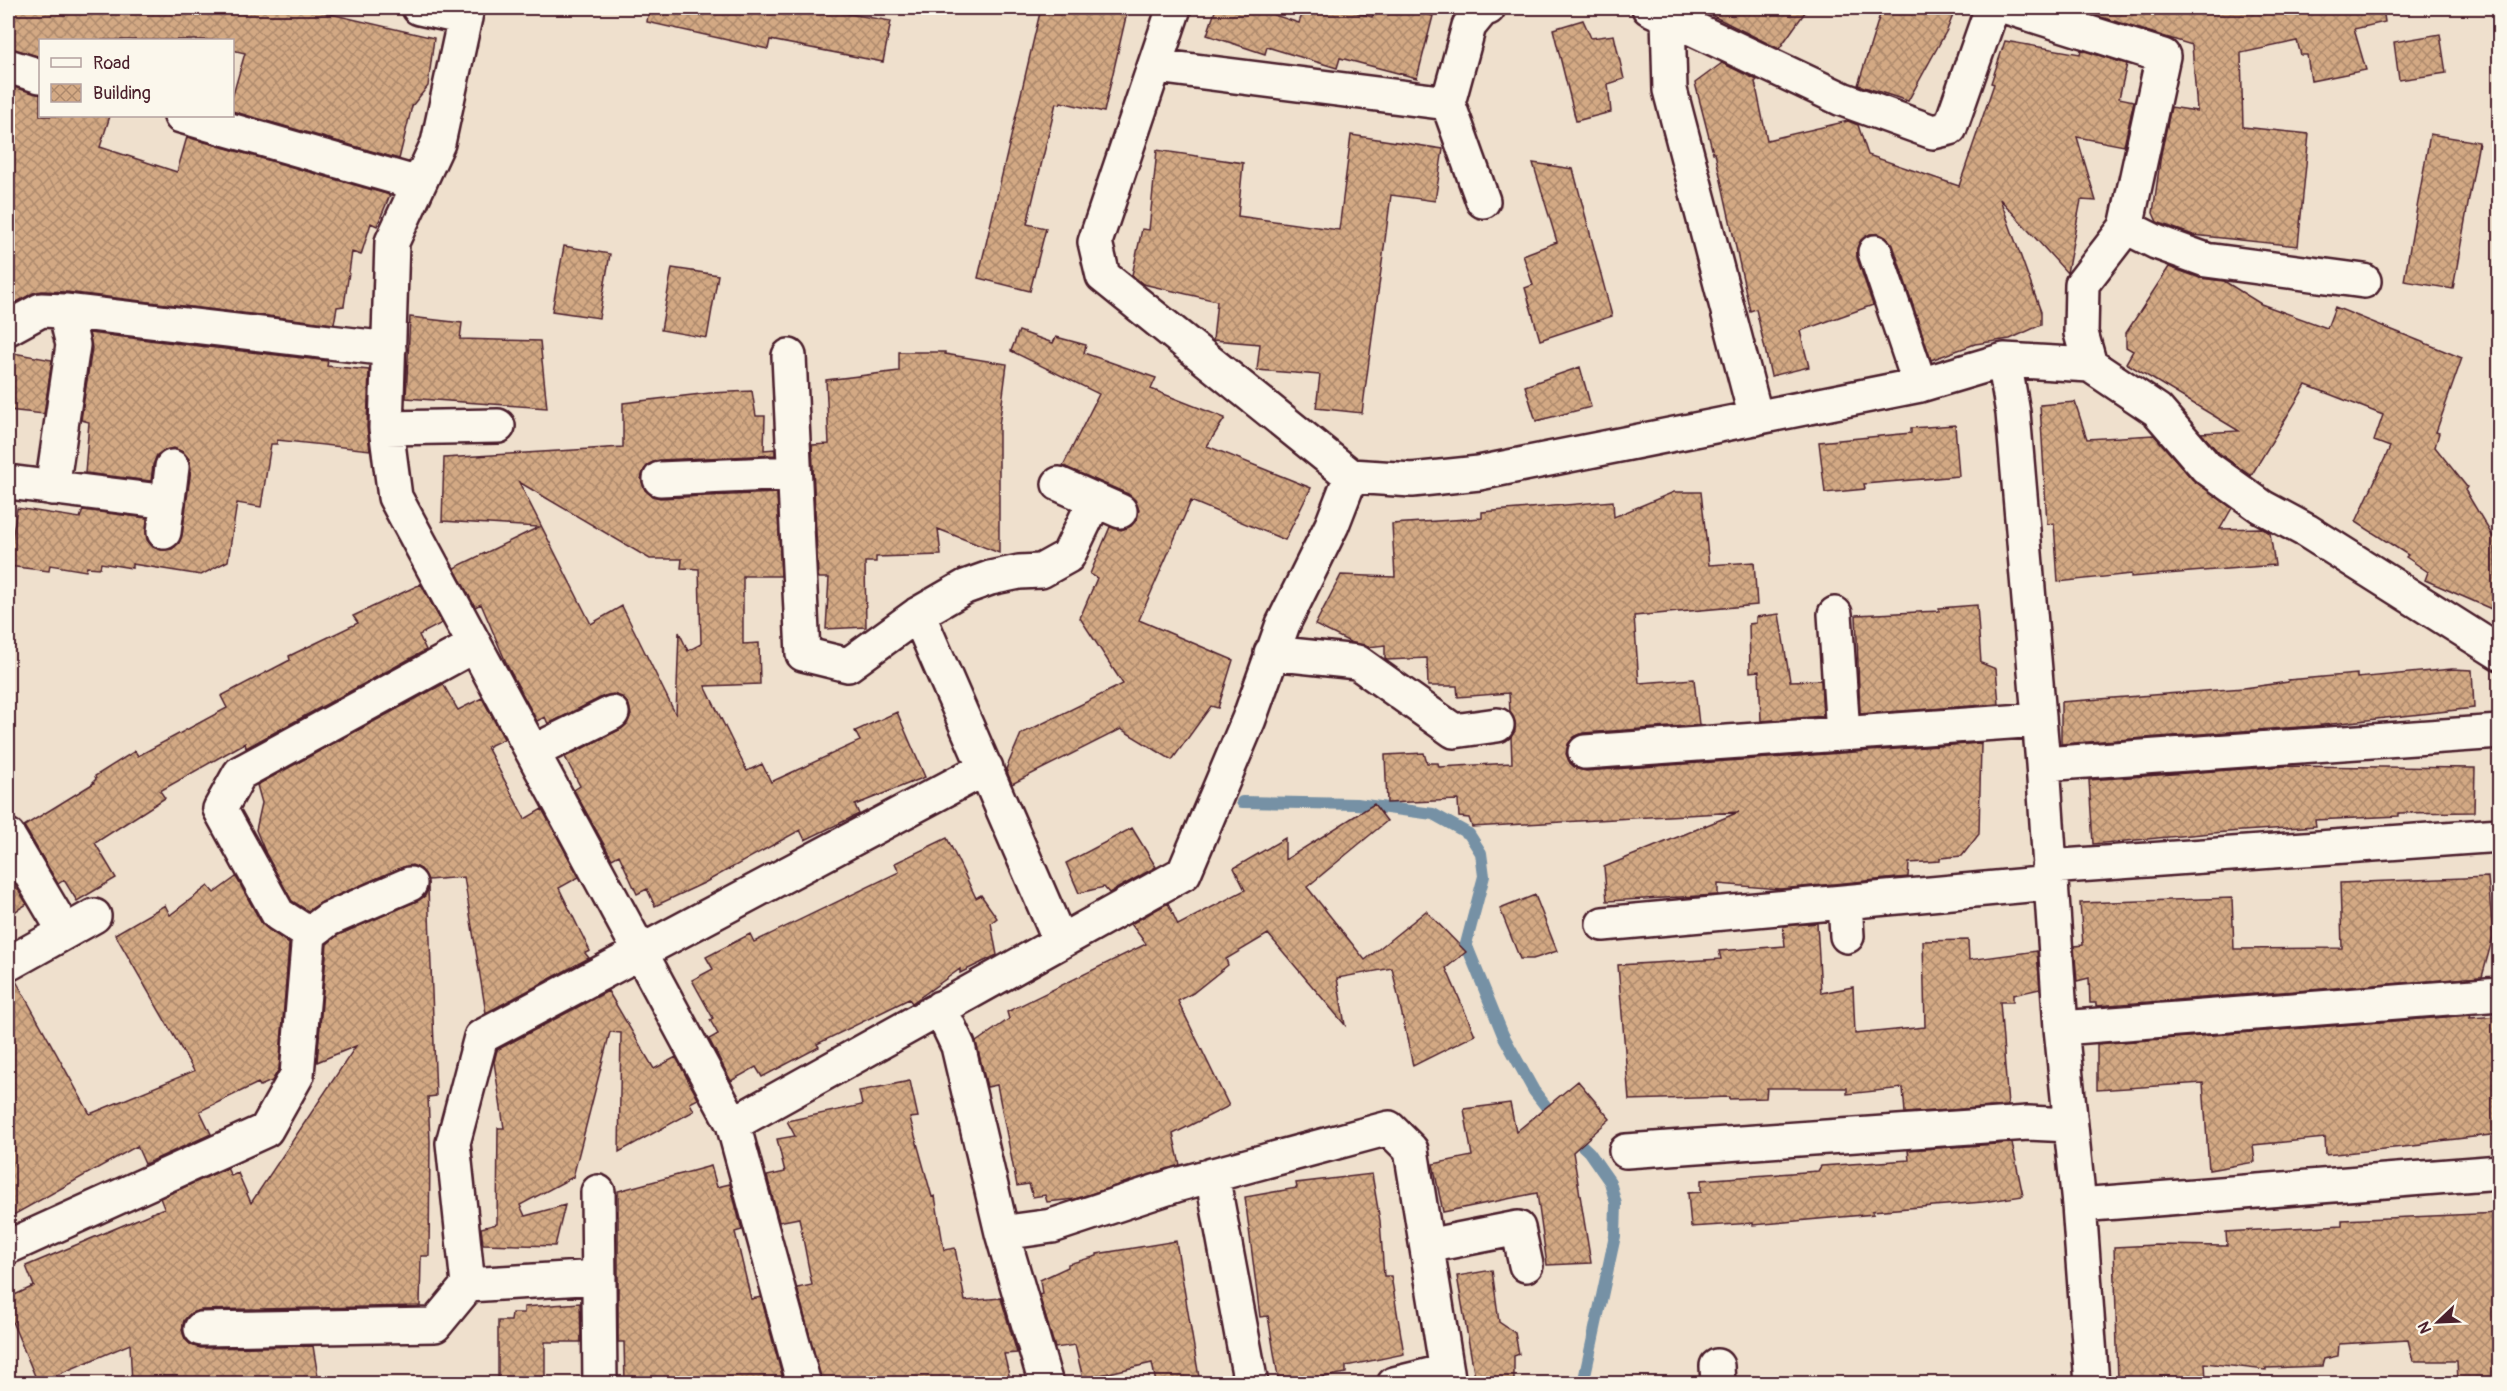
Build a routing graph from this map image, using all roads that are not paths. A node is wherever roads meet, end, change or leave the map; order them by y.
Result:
1 (419, 8) edge
2 (1174, 8) edge
3 (1488, 8) edge
4 (1992, 8) edge
5 (2010, 8) edge
6 (1659, 12) edge
7 (466, 13) edge
8 (2055, 14) edge
9 (8, 66) edge
10 (1156, 66) junction
11 (39, 76) edge
12 (1448, 103) junction
13 (184, 117) edge
14 (419, 184) junction
15 (1483, 201) dead end
16 (2126, 227) junction
17 (1875, 252) dead end
18 (2364, 281) dead end
19 (65, 311) junction
20 (8, 328) edge
21 (389, 349) junction
22 (789, 356) dead end
23 (2004, 360) junction
24 (2090, 365) junction
25 (1920, 385) junction
26 (1756, 418) junction
27 (498, 426) dead end
28 (386, 428) junction
29 (172, 466) dead end
30 (794, 472) junction
31 (1351, 476) junction
32 (660, 479) dead end
33 (8, 482) edge
34 (1059, 484) dead end
35 (52, 488) junction
36 (918, 614) junction
37 (1835, 614) dead end
38 (476, 645) junction
39 (1271, 653) junction
40 (2499, 653) edge
41 (612, 713) dead end
42 (2038, 720) junction
43 (1497, 725) dead end
44 (2499, 732) edge
45 (1843, 734) junction
46 (533, 752) junction
47 (1585, 752) dead end
48 (2043, 764) junction
49 (986, 768) junction
50 (2499, 835) edge
51 (8, 836) edge
52 (2049, 875) junction
53 (410, 884) dead end
54 (1845, 902) junction
55 (93, 916) dead end
56 (1603, 924) dead end
57 (64, 932) junction
58 (309, 934) junction
59 (1847, 936) dead end
60 (1060, 941) junction
61 (640, 952) junction
62 (8, 964) edge
63 (2499, 994) edge
64 (940, 1008) junction
65 (2061, 1028) junction
66 (733, 1124) junction
67 (2070, 1125) junction
68 (1626, 1151) dead end
69 (2499, 1172) edge
70 (1212, 1175) junction
71 (598, 1192) dead end
72 (2079, 1205) junction
73 (1002, 1233) junction
74 (1427, 1246) junction
75 (8, 1247) edge
76 (1526, 1264) dead end
77 (598, 1277) junction
78 (468, 1284) junction
79 (201, 1329) dead end
80 (1448, 1377) edge
81 (600, 1383) edge
82 (804, 1383) edge
83 (1046, 1383) edge
84 (1251, 1383) edge
85 (1394, 1383) edge
86 (2092, 1383) edge

1 - 7 street
2 - 10 street
3 - 12 street
4 - 6 street
5 - 8 street
6 - 26 street
7 - 14 street
8 - 16 street
9 - 11 street
10 - 12 street
10 - 31 street
12 - 15 street
13 - 14 street
14 - 21 street
16 - 18 street
16 - 24 street
17 - 25 street
19 - 20 street
19 - 21 street
19 - 35 street
21 - 28 street
22 - 30 street
23 - 24 street
23 - 25 street
23 - 42 street
24 - 40 street
25 - 26 street
26 - 31 street
27 - 28 street
28 - 38 street
29 - 35 street
30 - 32 street
30 - 36 street
31 - 39 street
33 - 35 street
34 - 36 street
36 - 49 street
37 - 45 street
38 - 46 street
38 - 58 street
39 - 43 street
39 - 60 street
41 - 46 street
42 - 45 street
42 - 48 street
44 - 48 street
45 - 47 street
46 - 61 street
48 - 52 street
49 - 60 street
49 - 61 street
50 - 52 street
51 - 57 street
52 - 54 street
52 - 65 street
53 - 58 street
54 - 56 street
54 - 59 street
55 - 57 street
57 - 62 street
58 - 75 street
60 - 64 street
61 - 66 street
61 - 78 street
63 - 65 street
64 - 66 street
64 - 73 street
65 - 67 street
66 - 82 street
67 - 68 street
67 - 72 street
69 - 72 street
70 - 73 street
70 - 74 street
70 - 84 street
71 - 77 street
72 - 86 street
73 - 83 street
74 - 76 street
74 - 80 street
77 - 78 street
77 - 81 street
78 - 79 street
80 - 85 street

